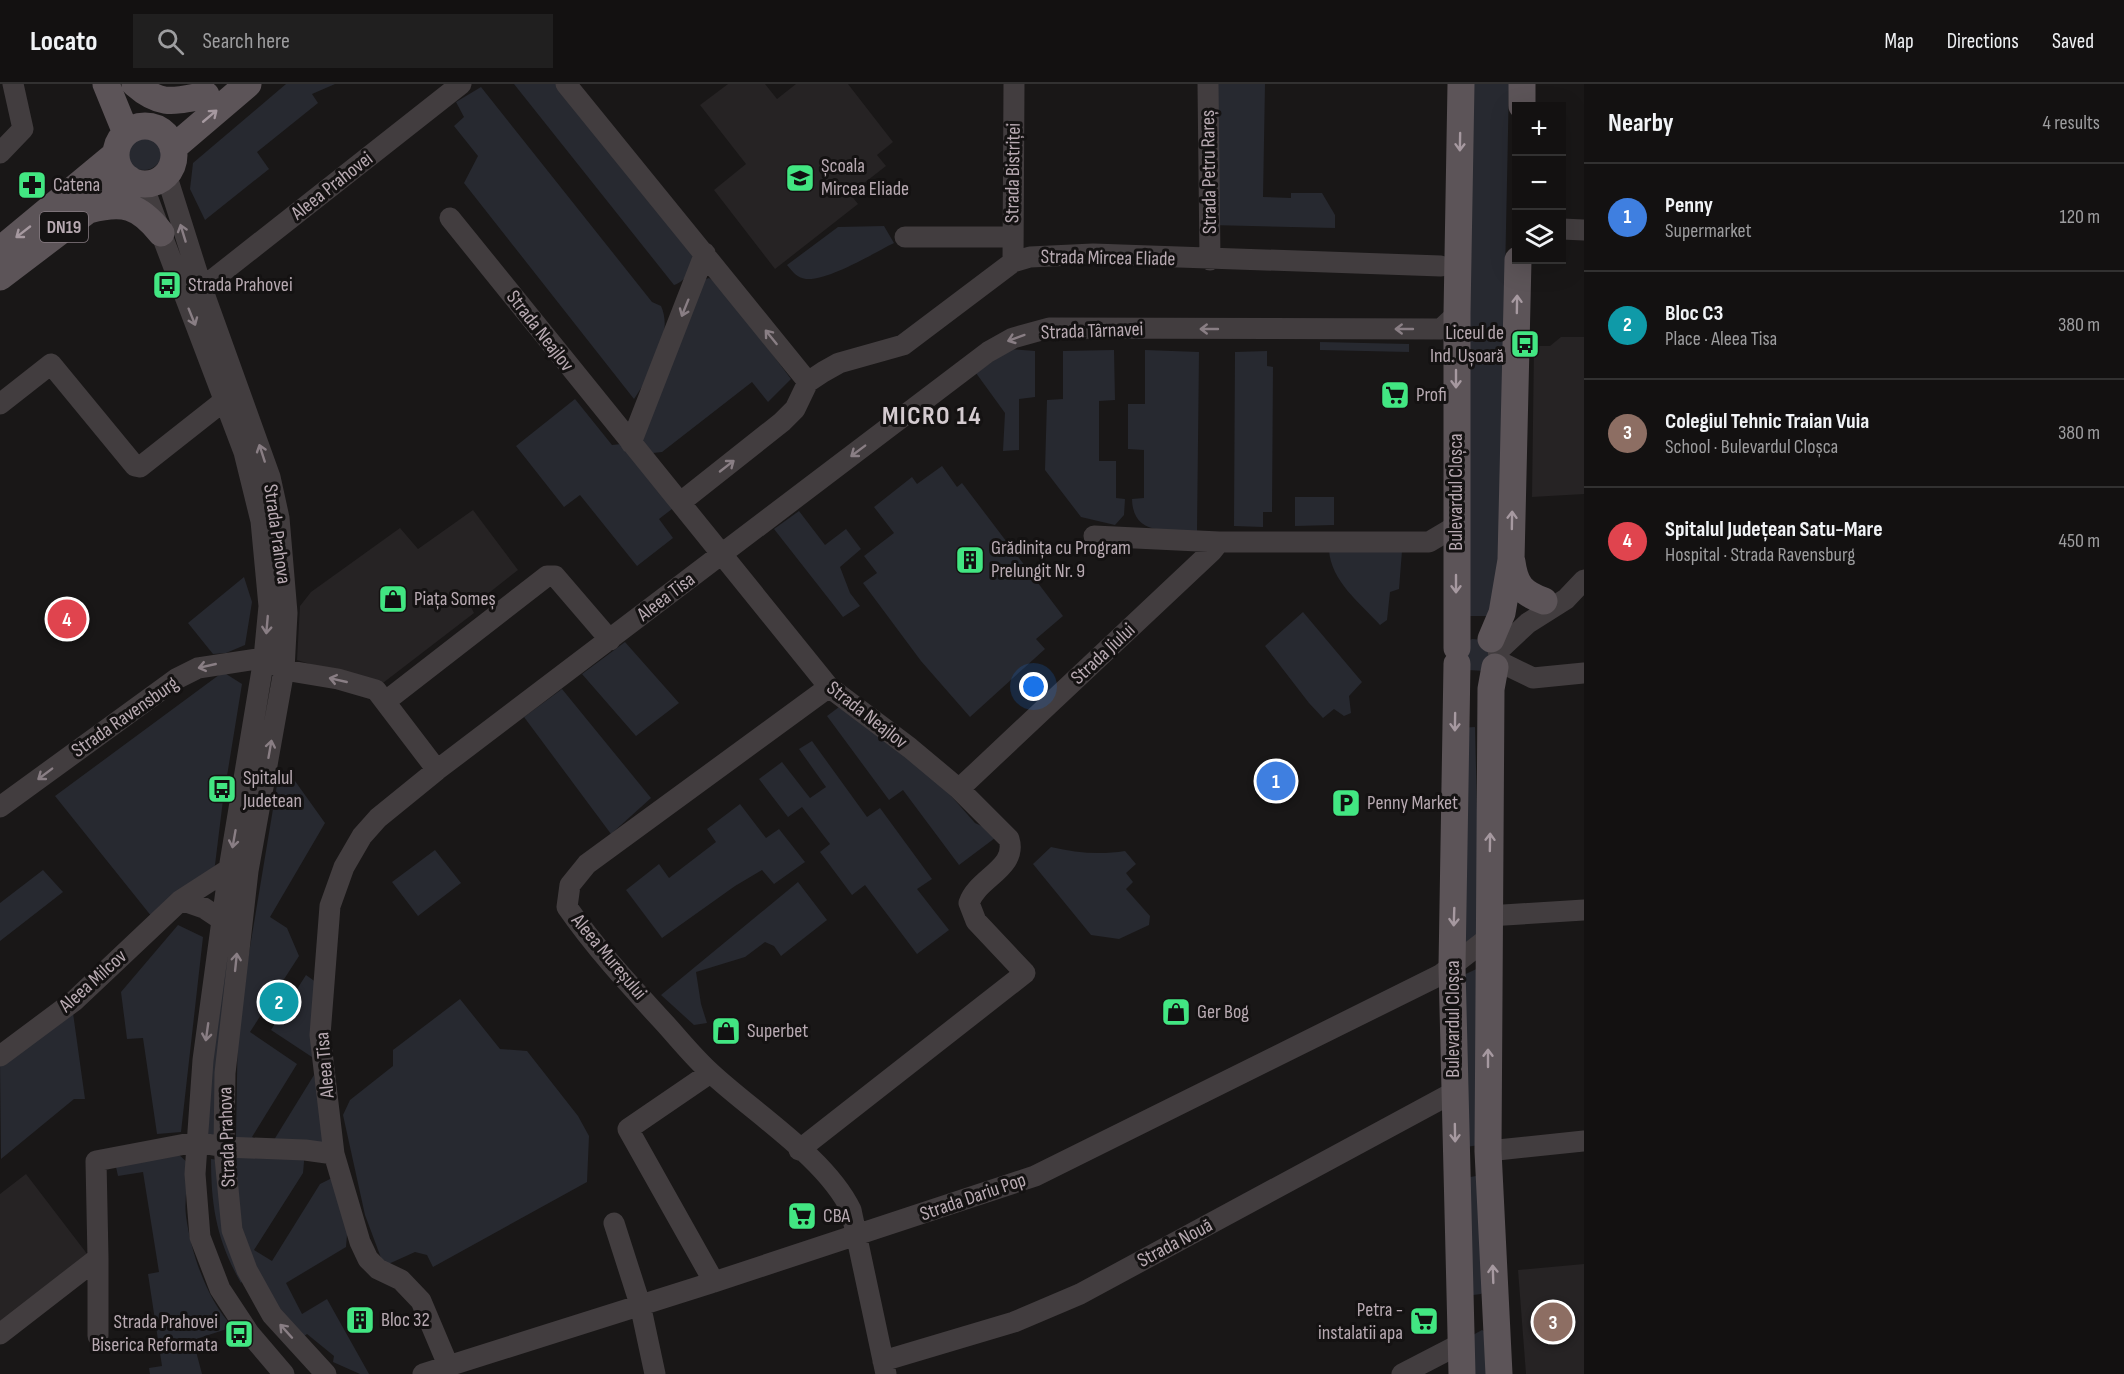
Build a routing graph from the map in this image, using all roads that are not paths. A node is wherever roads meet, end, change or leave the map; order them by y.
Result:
1 (13, 84) edge
2 (106, 84) edge
3 (135, 84) edge
4 (248, 84) edge
5 (461, 84) edge
6 (566, 84) edge
7 (1014, 84) edge
8 (1208, 84) edge
9 (1461, 84) edge
10 (1522, 84) edge
11 (214, 90) edge
12 (1522, 102) edge
13 (145, 138) junction
14 (0, 153) edge
15 (146, 179) junction
16 (85, 211) junction
17 (450, 218) dead end
18 (1566, 230) edge
19 (1584, 230) edge
20 (161, 233) junction
21 (905, 237) dead end
22 (1012, 237) junction
23 (0, 249) edge
24 (705, 253) junction
25 (1210, 260) junction
26 (1012, 262) junction
27 (1518, 264) edge
28 (1441, 266) dead end
29 (0, 277) edge
30 (202, 288) junction
31 (1456, 314) junction
32 (808, 382) junction
33 (225, 400) junction
34 (0, 404) edge
35 (631, 443) junction
36 (681, 502) junction
37 (1456, 526) junction
38 (1094, 536) dead end
39 (1219, 542) junction
40 (722, 555) junction
41 (1511, 560) junction
42 (1584, 580) edge
43 (1555, 600) junction
44 (610, 640) junction
45 (1496, 654) junction
46 (1457, 656) junction
47 (264, 658) junction
48 (284, 670) junction
49 (1584, 673) edge
50 (829, 687) junction
51 (386, 701) junction
52 (437, 770) junction
53 (959, 789) junction
54 (0, 807) edge
55 (239, 870) junction
56 (181, 900) junction
57 (1584, 910) edge
58 (222, 920) junction
59 (1488, 927) junction
60 (1452, 967) junction
61 (0, 1056) edge
62 (710, 1073) junction
63 (1454, 1092) junction
64 (1584, 1141) edge
65 (196, 1142) junction
66 (224, 1147) junction
67 (799, 1150) junction
68 (1488, 1151) junction
69 (334, 1154) junction
70 (614, 1223) dead end
71 (856, 1235) junction
72 (98, 1258) junction
73 (714, 1282) junction
74 (640, 1304) junction
75 (1495, 1310) junction
76 (1458, 1313) junction
77 (0, 1334) edge
78 (98, 1336) dead end
79 (1460, 1344) junction
80 (448, 1365) junction
81 (885, 1368) edge
82 (284, 1374) edge
83 (326, 1374) edge
84 (423, 1374) edge
85 (655, 1374) edge
86 (1402, 1374) edge
87 (1462, 1374) edge
88 (1499, 1374) edge

1 - 14 street
2 - 13 main road
3 - 11 main road
3 - 13 main road
13 -> 4 main road, DN19
5 - 30 street, Aleea Prahovei
6 - 24 street
7 - 22 street, Strada Bistriței
8 - 25 street, Strada Petru Rareș
9 -> 31 main road, Bulevardul Cloșca
10 - 12 main road
11 - 13 main road, DN19
13 - 15 main road
13 - 15 main road
13 -> 23 main road, DN19
15 - 16 main road, DN19
15 - 20 street, Strada Prahova
30 -> 15 street, Strada Prahova
16 - 20 main road
16 - 29 main road, DN19
17 - 35 street, Strada Neajlov
18 - 19 street
20 -> 33 street, Strada Prahova
21 - 22 street
22 - 26 street, Strada Bistriței
32 -> 24 street
24 -> 35 street
25 - 26 street, Strada Mircea Eliade
25 - 28 street, Strada Mircea Eliade
26 - 32 street, Strada Mircea Eliade
41 -> 27 main road, Bulevardul Cloșca
48 -> 30 street, Strada Prahova
31 -> 37 main road, Bulevardul Cloșca
31 -> 40 street, Strada Târnavei
36 -> 32 street
33 - 34 street
33 -> 47 street, Strada Prahova
35 - 36 street, Strada Neajlov
36 - 40 street, Strada Neajlov
37 - 39 street
37 -> 46 main road, Bulevardul Cloșca
38 - 39 street
39 - 53 street, Strada Jiului
40 - 44 street, Aleea Tisa
40 - 50 street, Strada Neajlov
41 - 43 main road
41 - 45 main road, Bulevardul Cloșca
42 - 43 street
43 - 45 street
44 - 51 street
44 - 52 street, Aleea Tisa
45 - 46 main road
45 - 46 main road
45 - 49 street
59 -> 45 main road, Bulevardul Cloșca
46 -> 60 main road, Bulevardul Cloșca
47 - 48 street
47 -> 54 street, Strada Ravensburg
47 -> 55 street, Strada Prahova
51 -> 48 street
55 -> 48 street, Strada Prahova
50 - 53 street, Strada Neajlov
50 - 62 street, Aleea Mureșului
51 - 52 street
52 - 69 street, Aleea Tisa
53 - 67 street, Strada Neajlov
55 - 56 street, Aleea Milcov
55 - 58 street, Strada Prahova
66 -> 55 street, Strada Prahova
56 - 58 street
56 - 61 street, Aleea Milcov
57 - 59 street
58 -> 65 street, Strada Prahova
59 - 60 street, Strada Dariu Pop
68 -> 59 main road, Bulevardul Cloșca
60 - 63 main road, Bulevardul Cloșca
60 - 71 street, Strada Dariu Pop
62 - 67 street, Aleea Mureșului
62 - 73 street
63 -> 76 main road, Bulevardul Cloșca
63 - 81 street, Strada Nouă
64 - 68 street
65 - 66 street
65 - 72 street
65 - 82 street, Strada Prahova
66 - 69 street
83 -> 66 street, Strada Prahova
67 - 71 street, Aleea Mureșului
75 -> 68 main road, Bulevardul Cloșca
69 - 80 street, Aleea Tisa
70 - 74 street
71 - 73 street, Strada Dariu Pop
71 - 81 street, Aleea Mureșului
72 - 77 street
72 - 78 street
73 - 74 street, Strada Dariu Pop
74 - 80 street, Strada Dariu Pop
74 - 85 street
75 - 76 street
75 - 88 main road, Bulevardul Cloșca
76 - 79 main road, Bulevardul Cloșca
79 - 86 street
79 - 87 main road, Bulevardul Cloșca
80 - 84 street, Strada Dariu Pop

